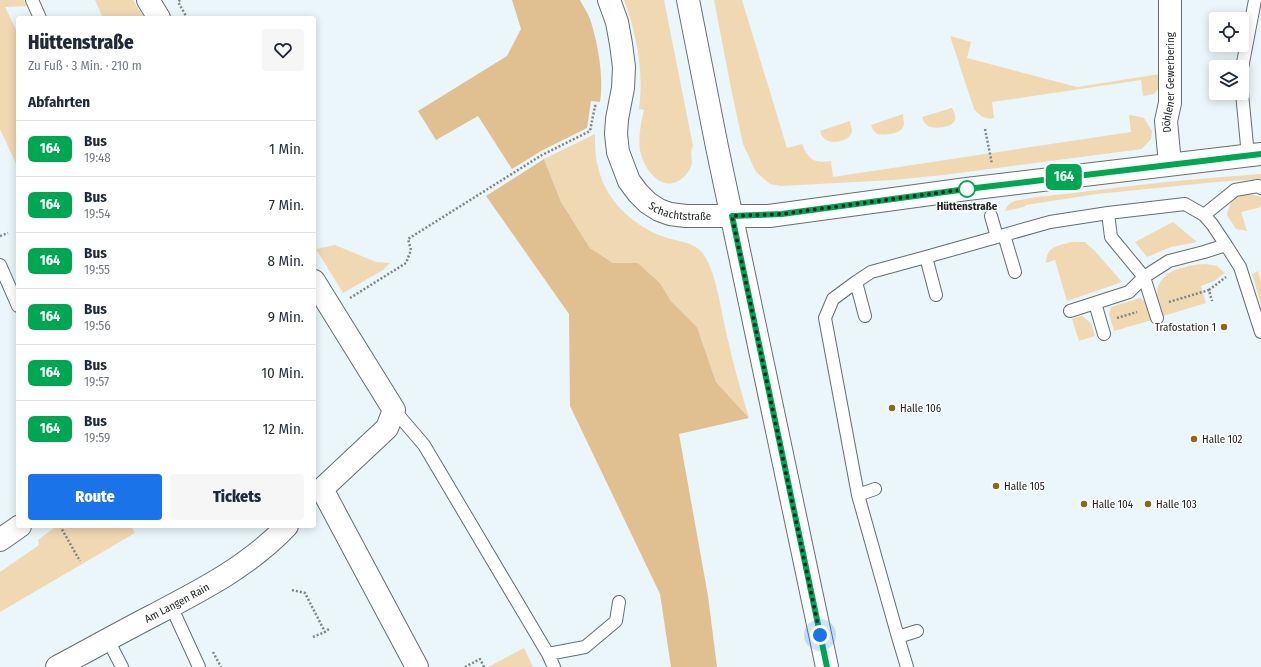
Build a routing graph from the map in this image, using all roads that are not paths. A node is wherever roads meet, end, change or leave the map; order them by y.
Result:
1 (32, 0) edge
2 (148, 0) edge
3 (609, 0) edge
4 (688, 0) edge
5 (1170, 0) edge
6 (1255, 0) edge
7 (39, 16) edge
8 (158, 16) edge
9 (1244, 60) edge
10 (1243, 100) edge
11 (1254, 155) edge
12 (1170, 164) junction
13 (1261, 188) edge
14 (1108, 213) junction
15 (1204, 215) junction
16 (732, 216) junction
17 (991, 216) dead end
18 (1000, 236) junction
19 (1226, 245) junction
20 (926, 257) junction
21 (0, 265) edge
22 (1015, 272) dead end
23 (1144, 277) junction
24 (856, 282) junction
25 (316, 289) edge
26 (936, 295) dead end
27 (16, 301) edge
28 (1095, 303) junction
29 (320, 305) edge
30 (1070, 311) dead end
31 (865, 316) dead end
32 (1157, 318) dead end
33 (1261, 332) edge
34 (1104, 334) dead end
35 (394, 410) junction
36 (875, 489) dead end
37 (318, 494) edge
38 (858, 496) junction
39 (17, 528) edge
40 (285, 528) edge
41 (0, 540) edge
42 (619, 602) dead end
43 (171, 606) junction
44 (917, 631) dead end
45 (898, 637) junction
46 (108, 640) junction
47 (548, 654) junction
48 (63, 666) edge
49 (122, 667) edge
50 (199, 667) edge
51 (416, 667) edge
52 (554, 667) edge
53 (827, 667) edge
54 (906, 667) edge

1 - 7 lane
2 - 8 street
3 - 16 street, Schachtstraße
4 - 16 street
5 - 12 street, Döhlener Gewerbering
6 - 9 lane
10 - 11 lane
11 - 12 street, Schachtstraße
12 - 16 street, Schachtstraße
13 - 15 lane
14 - 15 lane
14 - 18 lane
14 - 23 lane
15 - 19 lane
16 - 53 street
17 - 18 lane
18 - 20 lane
18 - 22 lane
19 - 23 lane
19 - 33 lane
20 - 24 lane
20 - 26 lane
21 - 27 lane
23 - 28 lane
23 - 32 lane
24 - 31 lane
24 - 38 lane
25 - 29 street
28 - 30 lane
28 - 34 lane
29 - 35 street
35 - 37 street
35 - 47 lane
36 - 38 lane
37 - 51 street
38 - 45 lane
39 - 41 street
40 - 43 street, Am Langen Rain
42 - 47 lane
43 - 46 street, Am Langen Rain
43 - 50 lane
44 - 45 lane
45 - 54 lane
46 - 48 street, Am Langen Rain
46 - 49 lane
47 - 52 lane

